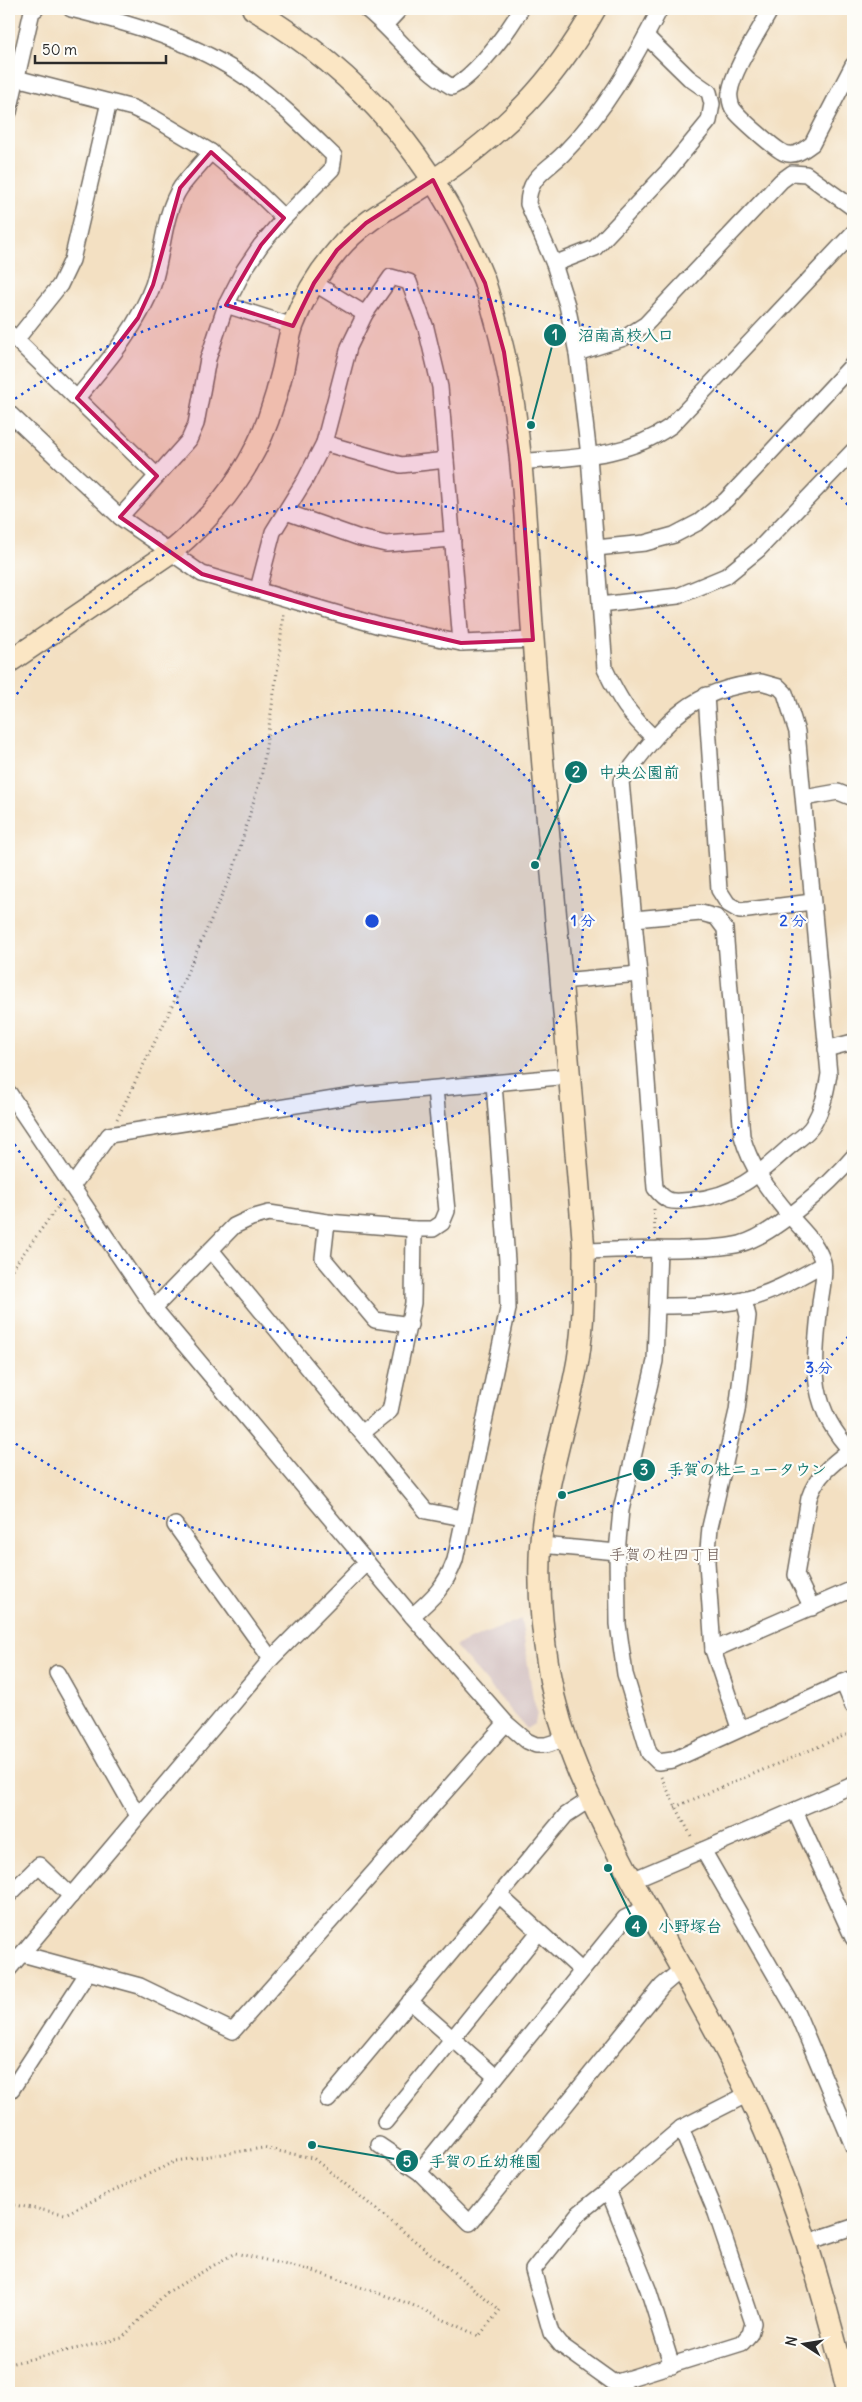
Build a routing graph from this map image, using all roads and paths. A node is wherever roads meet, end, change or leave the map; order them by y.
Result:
1 (36, 9) edge
2 (71, 9) edge
3 (252, 9) edge
4 (366, 9) edge
5 (400, 9) edge
6 (521, 9) edge
7 (595, 9) edge
8 (660, 9) edge
9 (771, 9) edge
10 (129, 16) edge
11 (386, 24) junction
12 (646, 36) junction
13 (853, 65) edge
14 (16, 78) junction
15 (109, 102) junction
16 (9, 112) edge
17 (211, 152) junction
18 (433, 180) junction
19 (853, 208) edge
20 (284, 218) junction
21 (853, 233) edge
22 (554, 264) junction
23 (314, 282) junction
24 (226, 305) junction
25 (365, 314) junction
26 (292, 326) junction
27 (12, 337) edge
28 (577, 353) junction
29 (853, 364) edge
30 (76, 398) junction
31 (9, 413) edge
32 (324, 443) junction
33 (853, 451) edge
34 (589, 456) junction
35 (446, 460) junction
36 (520, 462) junction
37 (157, 476) junction
38 (286, 512) junction
39 (120, 517) junction
40 (452, 539) junction
41 (596, 548) junction
42 (171, 552) junction
43 (258, 589) junction
44 (284, 597) junction
45 (600, 605) junction
46 (533, 640) junction
47 (461, 643) junction
48 (9, 662) edge
49 (706, 695) junction
50 (654, 738) junction
51 (804, 798) junction
52 (853, 798) edge
53 (812, 902) junction
54 (634, 919) junction
55 (640, 974) junction
56 (561, 981) junction
57 (853, 1042) edge
58 (826, 1049) junction
59 (570, 1076) junction
60 (494, 1083) junction
61 (435, 1089) junction
62 (9, 1093) edge
63 (109, 1135) junction
64 (853, 1157) edge
65 (757, 1175) junction
66 (74, 1185) junction
67 (662, 1197) junction
68 (790, 1216) junction
69 (326, 1222) junction
70 (414, 1229) junction
71 (659, 1249) junction
72 (211, 1250) junction
73 (584, 1251) junction
74 (823, 1264) junction
75 (9, 1273) edge
76 (744, 1300) junction
77 (658, 1306) junction
78 (154, 1308) junction
79 (410, 1325) junction
80 (362, 1433) junction
81 (852, 1452) edge
82 (463, 1518) junction
83 (175, 1525) dead end
84 (541, 1545) junction
85 (617, 1552) junction
86 (367, 1562) junction
87 (853, 1589) edge
88 (812, 1608) junction
89 (412, 1616) junction
90 (713, 1650) junction
91 (271, 1659) junction
92 (57, 1673) dead end
93 (848, 1680) edge
94 (853, 1706) edge
95 (506, 1723) junction
96 (739, 1728) junction
97 (853, 1732) edge
98 (565, 1739) junction
99 (658, 1762) junction
100 (853, 1785) edge
101 (589, 1800) junction
102 (675, 1807) junction
103 (794, 1812) junction
104 (138, 1816) junction
105 (703, 1850) junction
106 (632, 1880) junction
107 (9, 1895) edge
108 (499, 1895) junction
109 (70, 1896) junction
110 (647, 1907) junction
111 (539, 1932) junction
112 (853, 1938) edge
113 (22, 1954) junction
114 (682, 1968) junction
115 (9, 1969) edge
116 (582, 1971) junction
117 (88, 1972) junction
118 (410, 2001) junction
119 (452, 2038) junction
120 (496, 2077) junction
121 (12, 2089) dead end
122 (748, 2094) junction
123 (328, 2100) dead end
124 (385, 2122) dead end
125 (681, 2128) junction
126 (850, 2128) edge
127 (379, 2144) dead end
128 (853, 2146) edge
129 (418, 2172) junction
130 (608, 2190) junction
131 (9, 2204) edge
132 (853, 2227) edge
133 (808, 2242) junction
134 (9, 2364) edge
135 (672, 2366) junction
136 (614, 2384) junction
137 (628, 2393) edge
138 (848, 2393) edge

1 - 14 street
2 - 10 street
3 - 18 street
4 - 11 street
5 - 11 street
6 - 11 street
7 - 18 street
8 - 12 street
9 - 13 street
10 - 20 street
12 - 22 street
12 - 22 street
14 - 15 street
14 - 16 street
15 - 17 street
15 - 27 street
17 - 20 street
17 - 30 street
18 - 23 street
18 - 36 street
19 - 28 street
20 - 24 street
21 - 34 street
22 - 28 street
23 - 25 street
23 - 26 street
24 - 26 street
24 - 37 street
25 - 32 street
25 - 35 street
26 - 42 street
27 - 30 street
28 - 34 street
29 - 41 street
30 - 37 street
31 - 39 street
32 - 35 street
32 - 38 street
33 - 45 street
34 - 36 street
34 - 41 street
35 - 40 street
36 - 46 street
37 - 39 street
38 - 40 street
38 - 43 street
39 - 42 street
40 - 47 street
41 - 45 street
42 - 43 street
42 - 48 street
43 - 44 street
44 - 47 street
44 - 63 path
45 - 50 street
46 - 47 street
46 - 56 street
49 - 50 street
49 - 51 street
49 - 53 street
50 - 54 street
51 - 52 street
51 - 53 street
53 - 58 street
54 - 55 street
54 - 65 street
55 - 56 street
55 - 67 street
56 - 59 street
57 - 58 street
58 - 65 street
59 - 60 street
59 - 73 street
60 - 61 street
60 - 82 street
61 - 63 street
61 - 70 street
62 - 66 street
63 - 66 street
64 - 68 street
65 - 67 street
65 - 68 street
66 - 75 path
66 - 78 street
67 - 71 path
68 - 71 street
68 - 74 street
69 - 70 street
69 - 72 street
69 - 79 street
70 - 79 street
71 - 73 street
71 - 77 street
72 - 78 street
72 - 80 street
73 - 84 street
74 - 76 street
74 - 81 street
76 - 77 street
76 - 90 street
77 - 85 street
78 - 86 street
79 - 80 street
80 - 82 street
81 - 88 street
82 - 89 street
83 - 91 street
84 - 85 street
84 - 98 street
85 - 99 street
86 - 89 street
86 - 91 street
87 - 88 street
88 - 90 street
89 - 95 street
90 - 96 street
91 - 104 street
92 - 104 street
93 - 94 street
93 - 96 street
95 - 98 street
95 - 117 street
96 - 99 street
97 - 102 path
98 - 101 street
99 - 102 path
100 - 103 street
101 - 106 street
101 - 108 street
102 - 105 path
103 - 105 street
103 - 112 street
104 - 109 street
105 - 106 street
105 - 126 street
106 - 110 street
107 - 109 street
108 - 111 street
108 - 118 street
109 - 113 street
110 - 114 street
110 - 116 street
111 - 116 street
111 - 119 street
113 - 115 street
113 - 117 street
114 - 122 street
114 - 129 street
116 - 120 street
117 - 121 street
118 - 119 street
118 - 123 street
119 - 120 street
119 - 124 street
120 - 129 street
122 - 125 street
122 - 133 street
125 - 130 street
125 - 135 street
126 - 128 street
127 - 129 street
130 - 135 street
130 - 136 street
131 - 134 path
132 - 133 street
133 - 138 street
135 - 136 street
136 - 137 street

